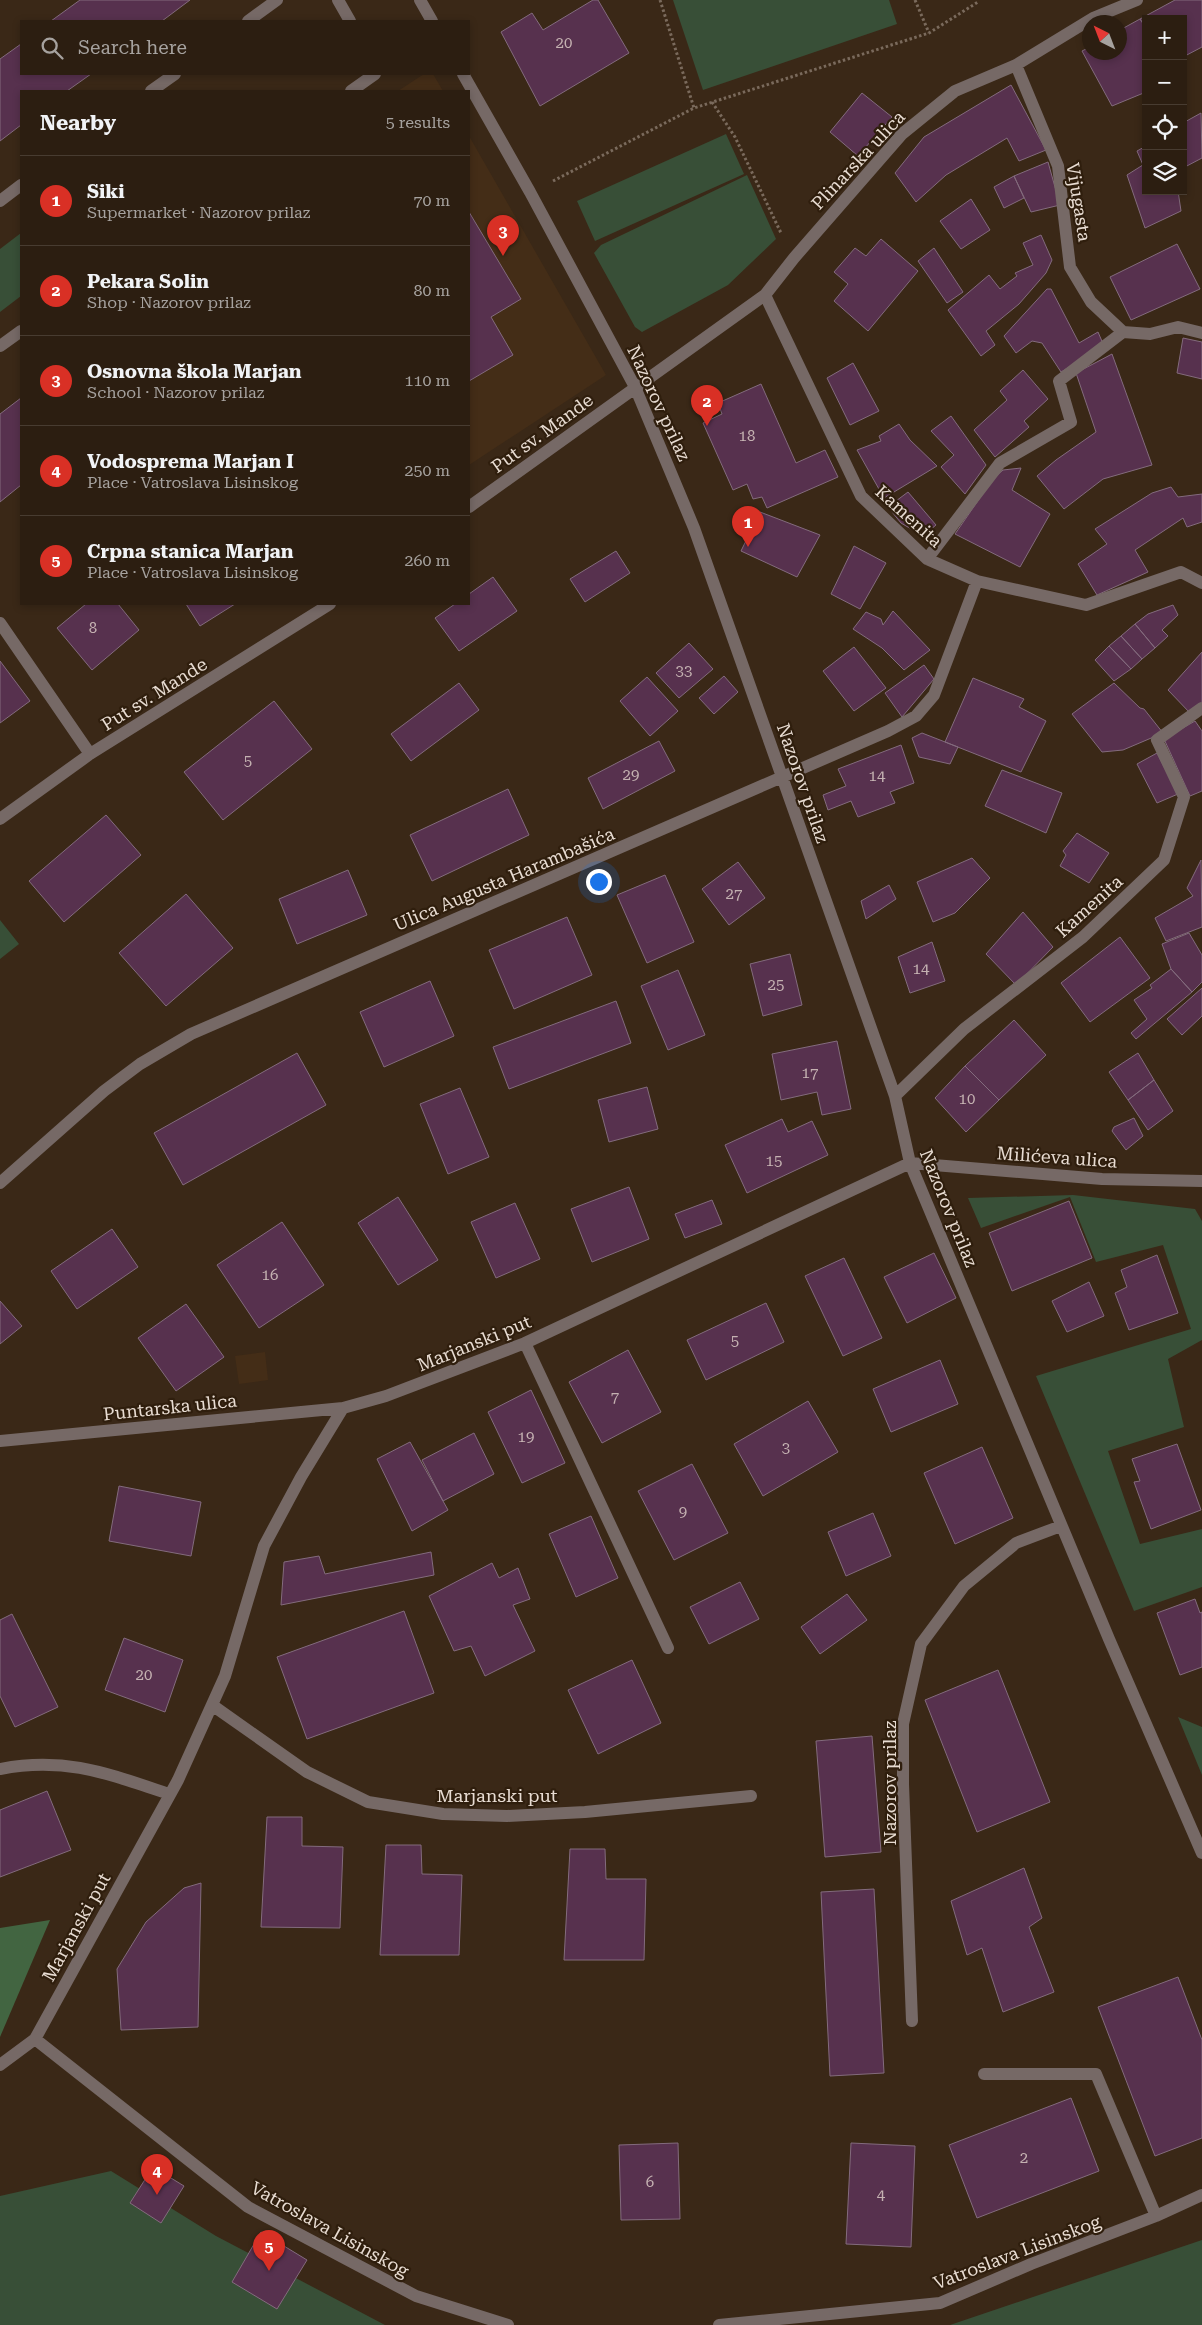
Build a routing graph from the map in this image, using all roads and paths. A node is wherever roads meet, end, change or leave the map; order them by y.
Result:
1 (277, 0) edge
2 (338, 0) edge
3 (420, 0) edge
4 (660, 0) edge
5 (915, 0) edge
6 (1137, 0) edge
7 (978, 2) dead end
8 (249, 20) edge
9 (349, 20) edge
10 (431, 20) edge
11 (929, 33) junction
12 (1016, 65) junction
13 (174, 75) edge
14 (374, 75) edge
15 (464, 75) edge
16 (152, 90) edge
17 (352, 90) edge
18 (712, 101) junction
19 (694, 108) junction
20 (20, 186) edge
21 (530, 192) junction
22 (0, 201) edge
23 (794, 258) junction
24 (765, 296) junction
25 (20, 332) edge
26 (1123, 332) junction
27 (1202, 332) edge
28 (0, 346) edge
29 (635, 387) junction
30 (470, 506) edge
31 (927, 558) junction
32 (977, 581) junction
33 (1202, 583) edge
34 (328, 605) edge
35 (0, 623) edge
36 (1202, 708) edge
37 (90, 754) junction
38 (782, 777) junction
39 (0, 819) edge
40 (895, 1096) junction
41 (910, 1163) junction
42 (1202, 1181) edge
43 (0, 1182) edge
44 (525, 1343) junction
45 (343, 1408) junction
46 (0, 1441) edge
47 (1061, 1526) junction
48 (668, 1648) dead end
49 (212, 1705) junction
50 (0, 1769) edge
51 (170, 1794) junction
52 (751, 1796) dead end
53 (1202, 1853) edge
54 (912, 2021) dead end
55 (35, 2039) junction
56 (0, 2065) edge
57 (984, 2074) dead end
58 (1202, 2195) edge
59 (1156, 2216) junction
60 (508, 2325) edge
61 (719, 2325) edge

1 - 8 street
2 - 9 street
3 - 10 street
4 - 19 path
5 - 11 path
6 - 12 street, Plinarska ulica
7 - 11 path
11 - 18 path
12 - 23 street, Plinarska ulica
12 - 26 street, Vijugasta
13 - 16 street
14 - 17 street
15 - 21 street, Nazorov prilaz
18 - 19 path
18 - 23 path
19 - 21 path
20 - 22 street
21 - 29 street, Nazorov prilaz
23 - 24 street, Plinarska ulica
24 - 29 street, Plinarska ulica
24 - 31 street, Kamenita
25 - 28 street
26 - 27 street
26 - 31 street
29 - 30 street, Put sv. Mande
29 - 38 street, Nazorov prilaz
31 - 32 street, Kamenita
32 - 33 street, Kamenita
32 - 38 street, Ulica Augusta Harambašića
34 - 37 street, Put sv. Mande
35 - 37 street
36 - 40 street, Kamenita
37 - 39 street, Put sv. Mande
38 - 40 street, Nazorov prilaz
38 - 43 street, Ulica Augusta Harambašića
40 - 41 street, Nazorov prilaz
41 - 42 street, Milićeva ulica
41 - 44 street, Marjanski put
41 - 47 street, Nazorov prilaz
44 - 45 street, Marjanski put
44 - 48 street
45 - 46 street, Puntarska ulica
45 - 49 street, Marjanski put
47 - 53 street, Nazorov prilaz
47 - 54 street, Nazorov prilaz
49 - 51 street, Marjanski put
49 - 52 street, Marjanski put
50 - 51 street
51 - 55 street, Marjanski put
55 - 56 street, Marjanski put
55 - 60 street, Vatroslava Lisinskog
57 - 59 street
58 - 59 street, Vatroslava Lisinskog
59 - 61 street, Vatroslava Lisinskog

